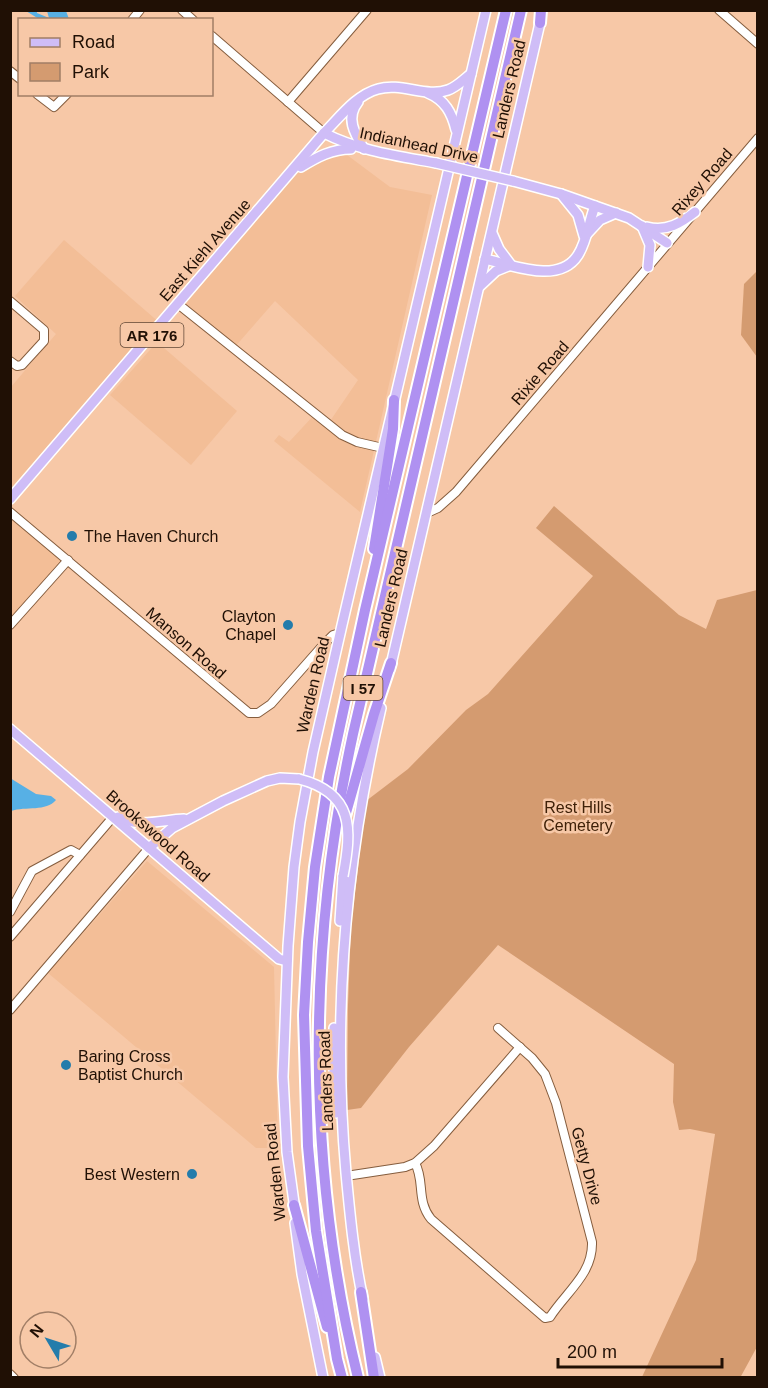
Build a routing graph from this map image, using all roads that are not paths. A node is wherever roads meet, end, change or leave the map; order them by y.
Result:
1 (367, 10) edge
2 (486, 10) edge
3 (506, 10) edge
4 (521, 10) edge
5 (542, 10) edge
6 (719, 10) edge
7 (540, 23) joint
8 (213, 37) edge
9 (758, 44) edge
10 (471, 74) junction
11 (420, 90) junction
12 (39, 96) edge
13 (65, 96) edge
14 (363, 96) junction
15 (288, 102) junction
16 (324, 133) junction
17 (457, 133) junction
18 (758, 138) edge
19 (364, 149) junction
20 (293, 171) junction
21 (561, 194) junction
22 (595, 206) junction
23 (695, 212) junction
24 (616, 213) junction
25 (642, 226) junction
26 (492, 230) junction
27 (584, 239) junction
28 (667, 243) junction
29 (485, 259) junction
30 (511, 265) junction
31 (648, 267) junction
32 (479, 287) junction
33 (10, 301) edge
34 (178, 304) junction
35 (10, 361) edge
36 (394, 400) junction
37 (383, 448) junction
38 (10, 499) edge
39 (10, 512) edge
40 (427, 513) junction
41 (68, 560) junction
42 (365, 610) junction
43 (10, 625) edge
44 (340, 633) junction
45 (391, 663) junction
46 (10, 729) edge
47 (103, 808) junction
48 (113, 816) junction
49 (188, 819) junction
50 (149, 848) junction
51 (332, 851) junction
52 (80, 855) junction
53 (10, 912) edge
54 (10, 937) edge
55 (287, 961) junction
56 (10, 1010) edge
57 (498, 1028) dead end
58 (519, 1047) junction
59 (343, 1145) junction
60 (415, 1163) junction
61 (346, 1176) junction
62 (294, 1206) junction
63 (362, 1292) junction
64 (337, 1359) junction
65 (10, 1374) edge
66 (14, 1377) edge
67 (323, 1377) edge
68 (342, 1377) edge
69 (358, 1377) edge
70 (374, 1377) edge
71 (380, 1377) edge

1 - 15 street
2 - 10 main road, Warden Road
3 - 42 highway, I 57
4 - 51 highway, I 57
5 - 7 highway
6 - 9 street
7 - 26 main road, Landers Road
8 - 15 street, Indianhead Drive
10 - 11 main road, East Kiehl Avenue
10 - 17 main road, Warden Road
11 - 14 main road, East Kiehl Avenue
11 - 17 main road, East Kiehl Avenue
12 - 13 street
14 - 16 main road, East Kiehl Avenue
14 - 19 main road
15 - 16 street, Indianhead Drive
16 - 19 main road, Indianhead Drive
16 - 20 main road, East Kiehl Avenue / AR 176
17 - 36 main road, Warden Road
18 - 23 street, Rixey Road
19 - 20 main road
19 - 21 main road, Indianhead Drive, bridge
20 - 34 main road, East Kiehl Avenue / AR 176
21 - 22 main road, Indianhead Drive
21 - 27 main road
22 - 24 main road, Indianhead Drive
22 - 27 main road
23 - 25 main road
23 - 28 street, Rixey Road
24 - 25 main road, Indianhead Drive
24 - 27 main road
25 - 28 main road, Indianhead Drive
25 - 31 main road
26 - 29 main road, Landers Road
26 - 30 main road
27 - 30 main road
28 - 31 street, Rixie Road
29 - 30 main road
29 - 32 main road, Landers Road
30 - 32 main road
31 - 40 street, Rixie Road
32 - 40 main road, Landers Road
33 - 35 street
34 - 37 street
34 - 38 main road, East Kiehl Avenue / AR 176
36 - 37 main road, Warden Road
36 - 42 highway
37 - 44 main road, Warden Road
39 - 41 street, Manson Road
40 - 45 main road, Landers Road
41 - 43 street
41 - 44 street, Manson Road
42 - 64 highway, I 57
44 - 55 main road, Warden Road
45 - 51 highway
45 - 59 main road, Landers Road
46 - 47 main road, Brookswood Road
47 - 48 main road, Brookswood Road
47 - 49 main road
48 - 50 main road, Brookswood Road
48 - 52 street
49 - 50 main road
49 - 59 main road, bridge
50 - 55 main road, Brookswood Road
50 - 56 street
51 - 69 highway, I 57
52 - 53 street
52 - 54 street
55 - 62 main road, Warden Road
57 - 58 street, Getty Drive
58 - 60 street
58 - 60 street, Getty Drive
59 - 61 main road, Landers Road
60 - 61 street
61 - 63 main road, Landers Road
62 - 64 highway
62 - 67 main road, Warden Road
63 - 70 highway
63 - 71 main road, Landers Road
64 - 68 highway, I 57
65 - 66 street

